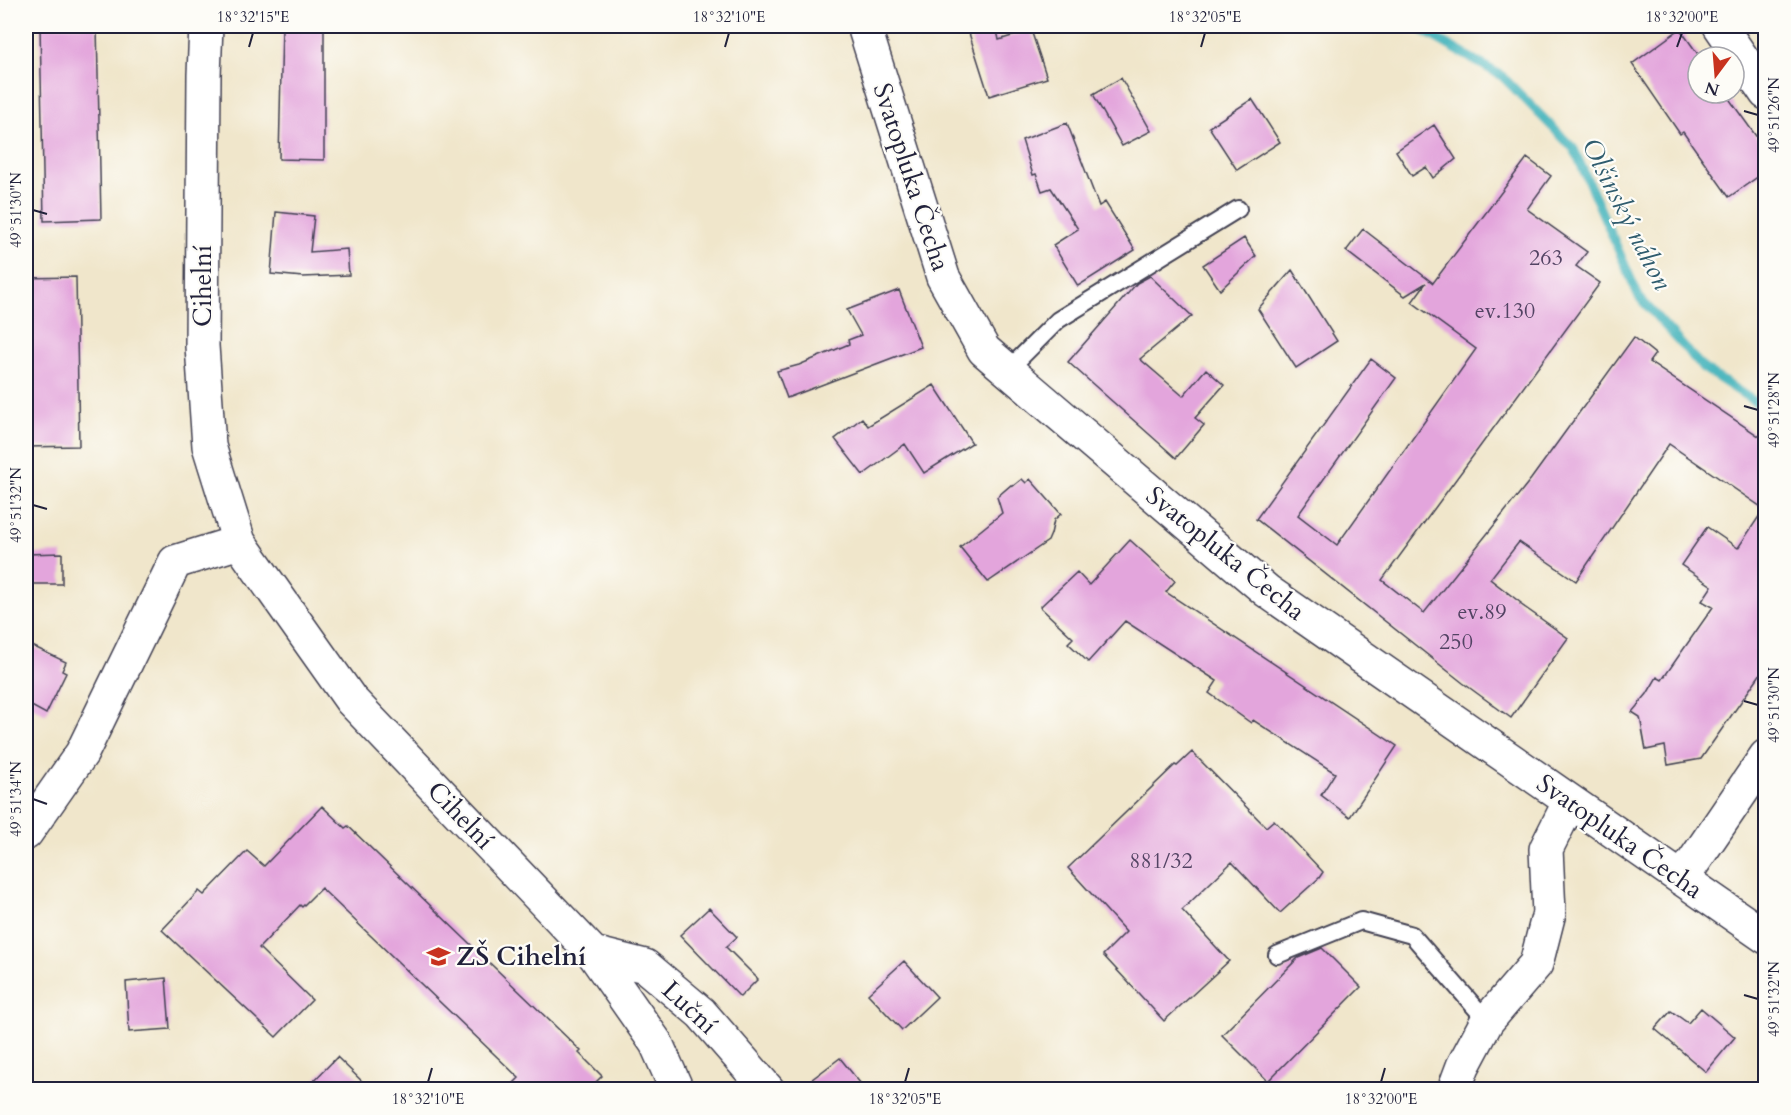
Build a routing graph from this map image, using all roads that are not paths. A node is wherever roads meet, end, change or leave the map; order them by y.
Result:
1 (206, 26) edge
2 (864, 26) edge
3 (1720, 26) edge
4 (1766, 93) edge
5 (1238, 209) dead end
6 (1008, 370) junction
7 (239, 542) junction
8 (1766, 756) edge
9 (1570, 801) junction
10 (26, 832) edge
11 (1682, 879) junction
12 (1766, 937) edge
13 (593, 953) junction
14 (1277, 955) dead end
15 (1487, 1021) junction
16 (677, 1089) edge
17 (768, 1089) edge
18 (1454, 1089) edge

1 - 7 street, Cihelní
2 - 6 street, Svatopluka Čecha
3 - 4 street
5 - 6 lane
6 - 9 street, Svatopluka Čecha
7 - 10 street
7 - 13 street, Cihelní
8 - 11 street
9 - 11 street, Svatopluka Čecha
9 - 15 street
11 - 12 street, Svatopluka Čecha
13 - 16 street, Cihelní
13 - 17 street, Luční
14 - 15 lane
15 - 18 street

